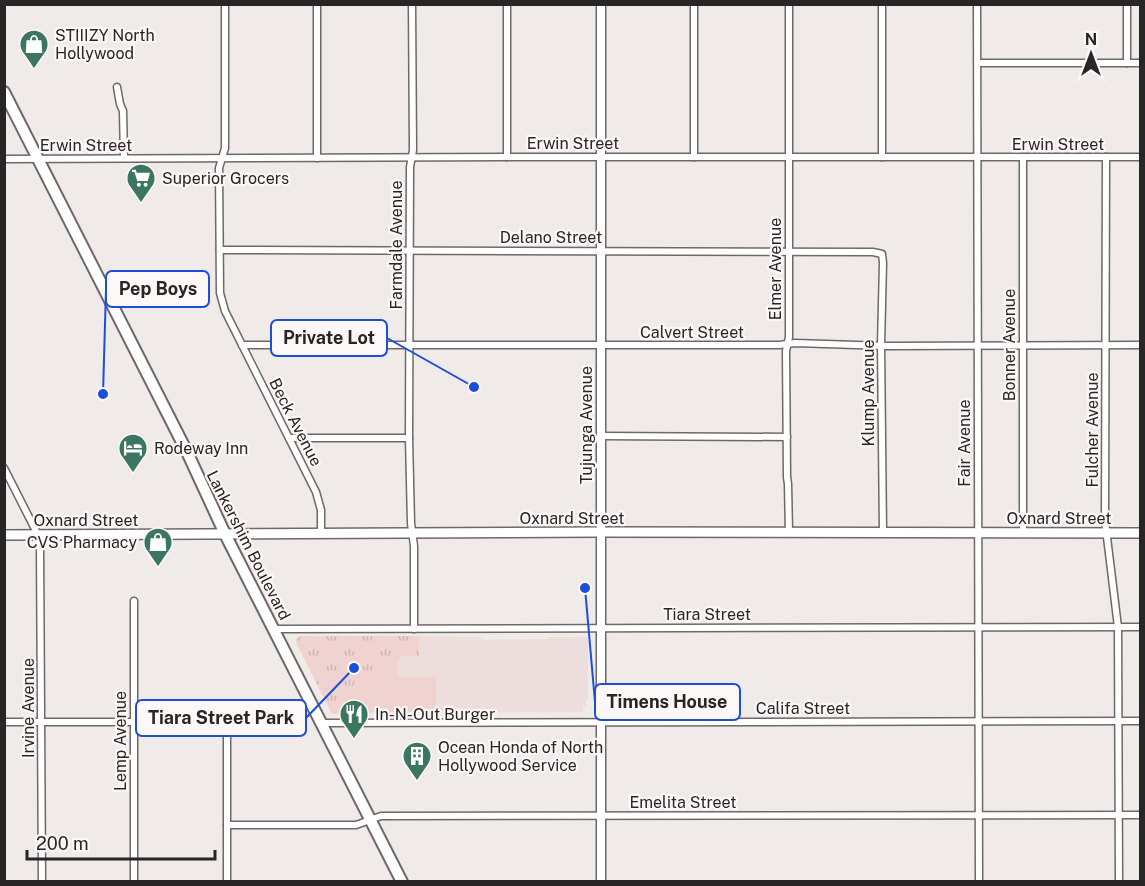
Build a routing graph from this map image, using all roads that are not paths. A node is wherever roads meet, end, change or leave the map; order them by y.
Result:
1 (225, 4) edge
2 (317, 4) edge
3 (412, 4) edge
4 (507, 4) edge
5 (601, 4) edge
6 (694, 4) edge
7 (789, 4) edge
8 (882, 4) edge
9 (977, 4) edge
10 (1127, 4) edge
11 (978, 63) junction
12 (1127, 63) junction
13 (1140, 63) edge
14 (117, 87) dead end
15 (4, 92) edge
16 (507, 157) junction
17 (601, 157) junction
18 (694, 157) junction
19 (789, 157) junction
20 (882, 157) junction
21 (1023, 157) junction
22 (1106, 157) junction
23 (1140, 157) edge
24 (124, 158) junction
25 (222, 158) junction
26 (317, 158) junction
27 (411, 158) junction
28 (978, 158) junction
29 (4, 159) edge
30 (39, 159) junction
31 (220, 250) junction
32 (410, 251) junction
33 (601, 251) junction
34 (789, 251) junction
35 (882, 254) joint
36 (787, 344) junction
37 (242, 345) junction
38 (409, 345) junction
39 (601, 345) junction
40 (881, 345) junction
41 (1023, 345) junction
42 (1105, 345) junction
43 (1140, 345) edge
44 (977, 346) junction
45 (601, 436) junction
46 (787, 437) junction
47 (289, 438) junction
48 (409, 438) junction
49 (4, 468) edge
50 (600, 532) junction
51 (789, 533) junction
52 (883, 533) junction
53 (978, 533) junction
54 (1023, 533) junction
55 (1140, 533) edge
56 (225, 534) junction
57 (321, 534) junction
58 (412, 534) junction
59 (1107, 534) junction
60 (4, 535) edge
61 (38, 535) junction
62 (134, 601) dead end
63 (1118, 627) junction
64 (1140, 627) edge
65 (601, 628) junction
66 (979, 628) junction
67 (274, 629) junction
68 (414, 629) junction
69 (4, 722) edge
70 (42, 722) junction
71 (133, 722) junction
72 (602, 722) junction
73 (979, 722) junction
74 (1119, 722) junction
75 (1140, 722) edge
76 (322, 723) junction
77 (979, 815) junction
78 (601, 816) junction
79 (1119, 816) junction
80 (1140, 816) edge
81 (370, 820) junction
82 (227, 825) junction
83 (42, 882) edge
84 (134, 882) edge
85 (227, 882) edge
86 (402, 882) edge
87 (601, 882) edge
88 (979, 882) edge
89 (1119, 882) edge

1 - 25 street, Beck Avenue
2 - 26 street
3 - 27 street, Farmdale Avenue
4 - 16 street
5 - 17 street, Tujunga Avenue
6 - 18 street
7 - 19 street, Elmer Avenue
8 - 20 street
9 - 11 street, Fair Avenue
10 - 12 street
11 - 12 street
11 - 28 street, Fair Avenue
12 - 13 street
14 - 24 street
15 - 30 main road, Lankershim Boulevard
16 - 17 street, Erwin Street
16 - 27 street, Erwin Street
17 - 18 street, Erwin Street
17 - 33 street, Tujunga Avenue
18 - 19 street, Erwin Street
19 - 20 street, Erwin Street
19 - 34 street, Elmer Avenue
20 - 28 street, Erwin Street
21 - 22 street, Erwin Street
21 - 28 street, Erwin Street
21 - 41 street, Bonner Avenue
22 - 23 street, Erwin Street
22 - 42 street, Fulcher Avenue
24 - 25 street, Erwin Street
24 - 30 street, Erwin Street
25 - 26 street, Erwin Street
25 - 31 street, Beck Avenue
26 - 27 street, Erwin Street
27 - 32 street, Farmdale Avenue
28 - 44 street, Fair Avenue
29 - 30 street, Erwin Street
30 - 56 main road, Lankershim Boulevard
31 - 32 street, Delano Street
31 - 37 street, Beck Avenue
32 - 33 street, Delano Street
32 - 38 street, Farmdale Avenue
33 - 34 street, Delano Street
33 - 39 street, Tujunga Avenue
34 - 35 street, Delano Street
34 - 36 street, Elmer Avenue
35 - 40 street, Klump Avenue
36 - 39 street, Calvert Street
36 - 40 street, Calvert Street
36 - 46 street, Elmer Avenue
37 - 38 street, Calvert Street
37 - 47 street, Beck Avenue
38 - 39 street, Calvert Street
38 - 48 street, Farmdale Avenue
39 - 45 street, Tujunga Avenue
40 - 44 street, Calvert Street
40 - 52 street, Klump Avenue
41 - 42 street, Calvert Street
41 - 44 street, Calvert Street
41 - 54 street, Bonner Avenue
42 - 43 street, Calvert Street
42 - 59 street, Fulcher Avenue
44 - 53 street, Fair Avenue
45 - 46 street
45 - 50 street, Tujunga Avenue
46 - 51 street, Elmer Avenue
47 - 48 street
47 - 57 street, Beck Avenue
48 - 58 street, Farmdale Avenue
49 - 61 street
50 - 51 main road, Oxnard Street
50 - 58 main road, Oxnard Street
50 - 65 street, Tujunga Avenue
51 - 52 main road, Oxnard Street
52 - 53 main road, Oxnard Street
53 - 54 main road, Oxnard Street
53 - 66 street, Fair Avenue
54 - 59 main road, Oxnard Street
55 - 59 main road, Oxnard Street
56 - 57 main road, Oxnard Street
56 - 61 main road, Oxnard Street
56 - 67 main road, Lankershim Boulevard
57 - 58 main road, Oxnard Street
58 - 68 street, Farmdale Avenue
59 - 63 street, Fulcher Avenue
60 - 61 main road, Oxnard Street
61 - 70 street, Irvine Avenue
62 - 71 street, Lemp Avenue
63 - 64 street, Tiara Street
63 - 66 street, Tiara Street
63 - 74 street, Fulcher Avenue
65 - 66 street, Tiara Street
65 - 68 street, Tiara Street
65 - 72 street, Tujunga Avenue
66 - 73 street, Fair Avenue
67 - 68 street, Tiara Street
67 - 76 main road, Lankershim Boulevard
69 - 70 street
70 - 71 street
70 - 83 street, Irvine Avenue
71 - 82 street
71 - 84 street, Lemp Avenue
72 - 73 street, Califa Street
72 - 76 street, Califa Street
72 - 78 street, Tujunga Avenue
73 - 74 street, Califa Street
73 - 77 street, Fair Avenue
74 - 75 street, Califa Street
74 - 79 street, Fulcher Avenue
76 - 81 main road, Lankershim Boulevard
77 - 78 street, Emelita Street
77 - 79 street, Emelita Street
77 - 88 street, Fair Avenue
78 - 81 street, Emelita Street
78 - 87 street, Tujunga Avenue
79 - 80 street, Emelita Street
79 - 89 street, Fulcher Avenue
81 - 82 street, Emelita Street
81 - 86 main road, Lankershim Boulevard
82 - 85 street

